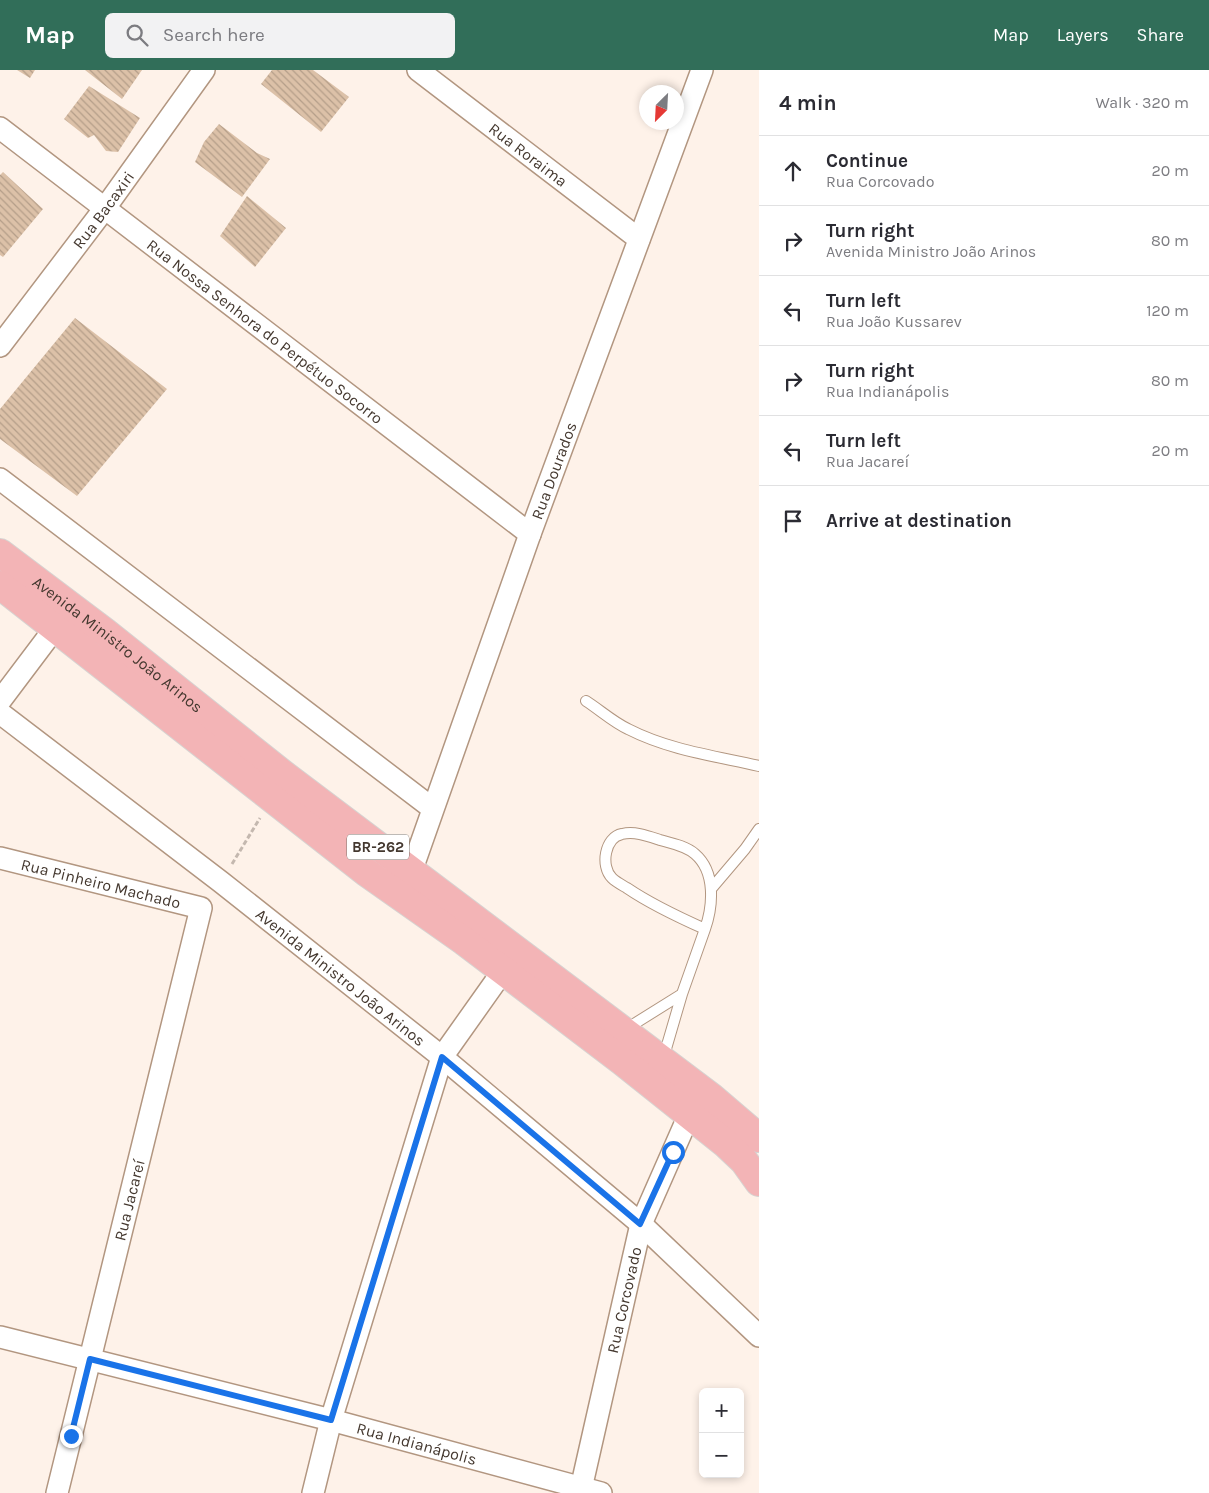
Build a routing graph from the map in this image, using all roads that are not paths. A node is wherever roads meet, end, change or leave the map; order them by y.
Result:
1 (204, 70) edge
2 (418, 70) edge
3 (702, 70) edge
4 (0, 128) edge
5 (105, 208) junction
6 (639, 239) junction
7 (0, 346) edge
8 (0, 479) edge
9 (530, 534) junction
10 (0, 553) edge
11 (0, 585) edge
12 (55, 628) junction
13 (0, 701) edge
14 (586, 701) dead end
15 (0, 713) edge
16 (759, 766) edge
17 (432, 808) junction
18 (759, 829) edge
19 (0, 858) edge
20 (411, 872) junction
21 (711, 889) junction
22 (201, 908) joint
23 (705, 929) junction
24 (503, 971) junction
25 (682, 994) junction
26 (624, 1031) junction
27 (442, 1057) junction
28 (662, 1060) junction
29 (689, 1115) junction
30 (759, 1138) edge
31 (759, 1182) edge
32 (640, 1224) junction
33 (759, 1336) edge
34 (0, 1337) edge
35 (90, 1359) junction
36 (331, 1420) junction
37 (587, 1492) edge
38 (56, 1493) edge
39 (313, 1493) edge

1 - 5 street, Rua Bacaxiri
2 - 6 street, Rua Roraima
3 - 6 street, Rua Dourados
4 - 5 street, Rua Nossa Senhora do Perpétuo Socorro
5 - 7 street, Rua Bacaxiri
5 - 9 street, Rua Nossa Senhora do Perpétuo Socorro
6 - 9 street, Rua Dourados
8 - 17 street
9 - 17 street, Rua Dourados
10 - 20 highway, Avenida Ministro João Arinos / BR-262
11 - 12 highway, Avenida Ministro João Arinos / BR-262
12 - 13 street
12 - 24 highway, Avenida Ministro João Arinos / BR-262
14 - 16 lane
15 - 27 street, Avenida Ministro João Arinos
17 - 20 street, Rua Dourados
18 - 21 lane
19 - 22 street, Rua Pinheiro Machado
20 - 26 highway, Avenida Ministro João Arinos / BR-262
21 - 23 lane
21 - 23 lane
22 - 35 street, Rua Jacareí
23 - 25 lane
24 - 27 street
24 - 29 highway, Avenida Ministro João Arinos / BR-262
25 - 26 lane
25 - 28 lane
26 - 28 highway, Avenida Ministro João Arinos / BR-262
27 - 32 street, Avenida Ministro João Arinos
27 - 36 street
28 - 30 highway, Avenida Ministro João Arinos / BR-262
29 - 31 highway, Avenida Ministro João Arinos / BR-262
29 - 32 street, Rua Corcovado
32 - 33 street, Avenida Ministro João Arinos
32 - 37 street, Rua Corcovado
34 - 35 street, Rua Indianápolis
35 - 36 street, Rua Indianápolis
35 - 38 street, Rua Jacareí
36 - 37 street, Rua Indianápolis
36 - 39 street

